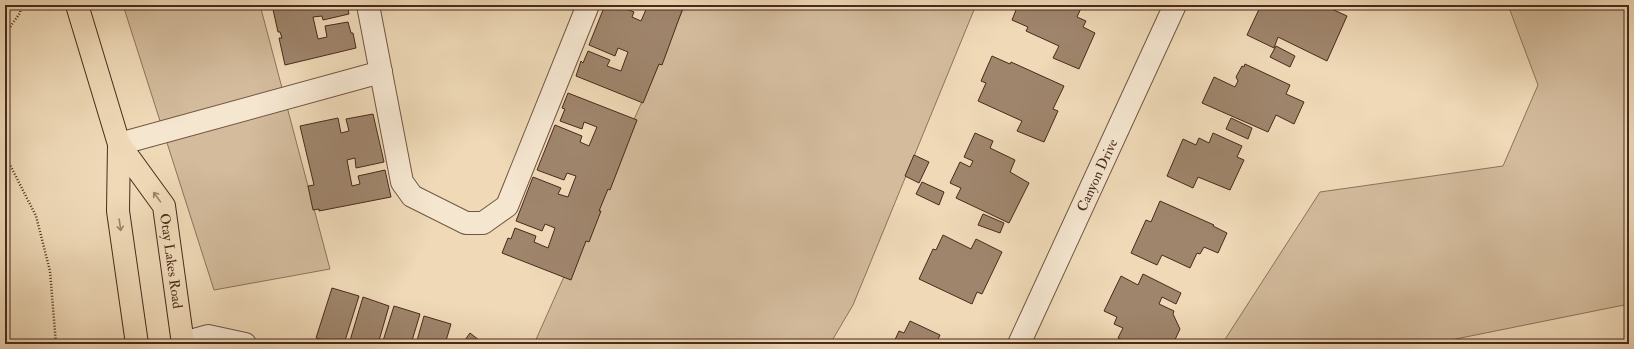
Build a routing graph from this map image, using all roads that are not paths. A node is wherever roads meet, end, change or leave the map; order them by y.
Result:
1 (77, 5) edge
2 (368, 5) edge
3 (588, 5) edge
4 (1175, 5) edge
5 (380, 72) junction
6 (119, 144) junction
7 (183, 343) edge
8 (137, 344) edge
9 (245, 344) edge
10 (1019, 344) edge

1 - 6 main road, Otay Lakes Road
2 - 5 street
3 - 5 street
4 - 10 street, Canyon Drive
5 - 6 street
7 -> 6 main road, Otay Lakes Road
6 -> 8 main road, Otay Lakes Road
7 - 9 street

